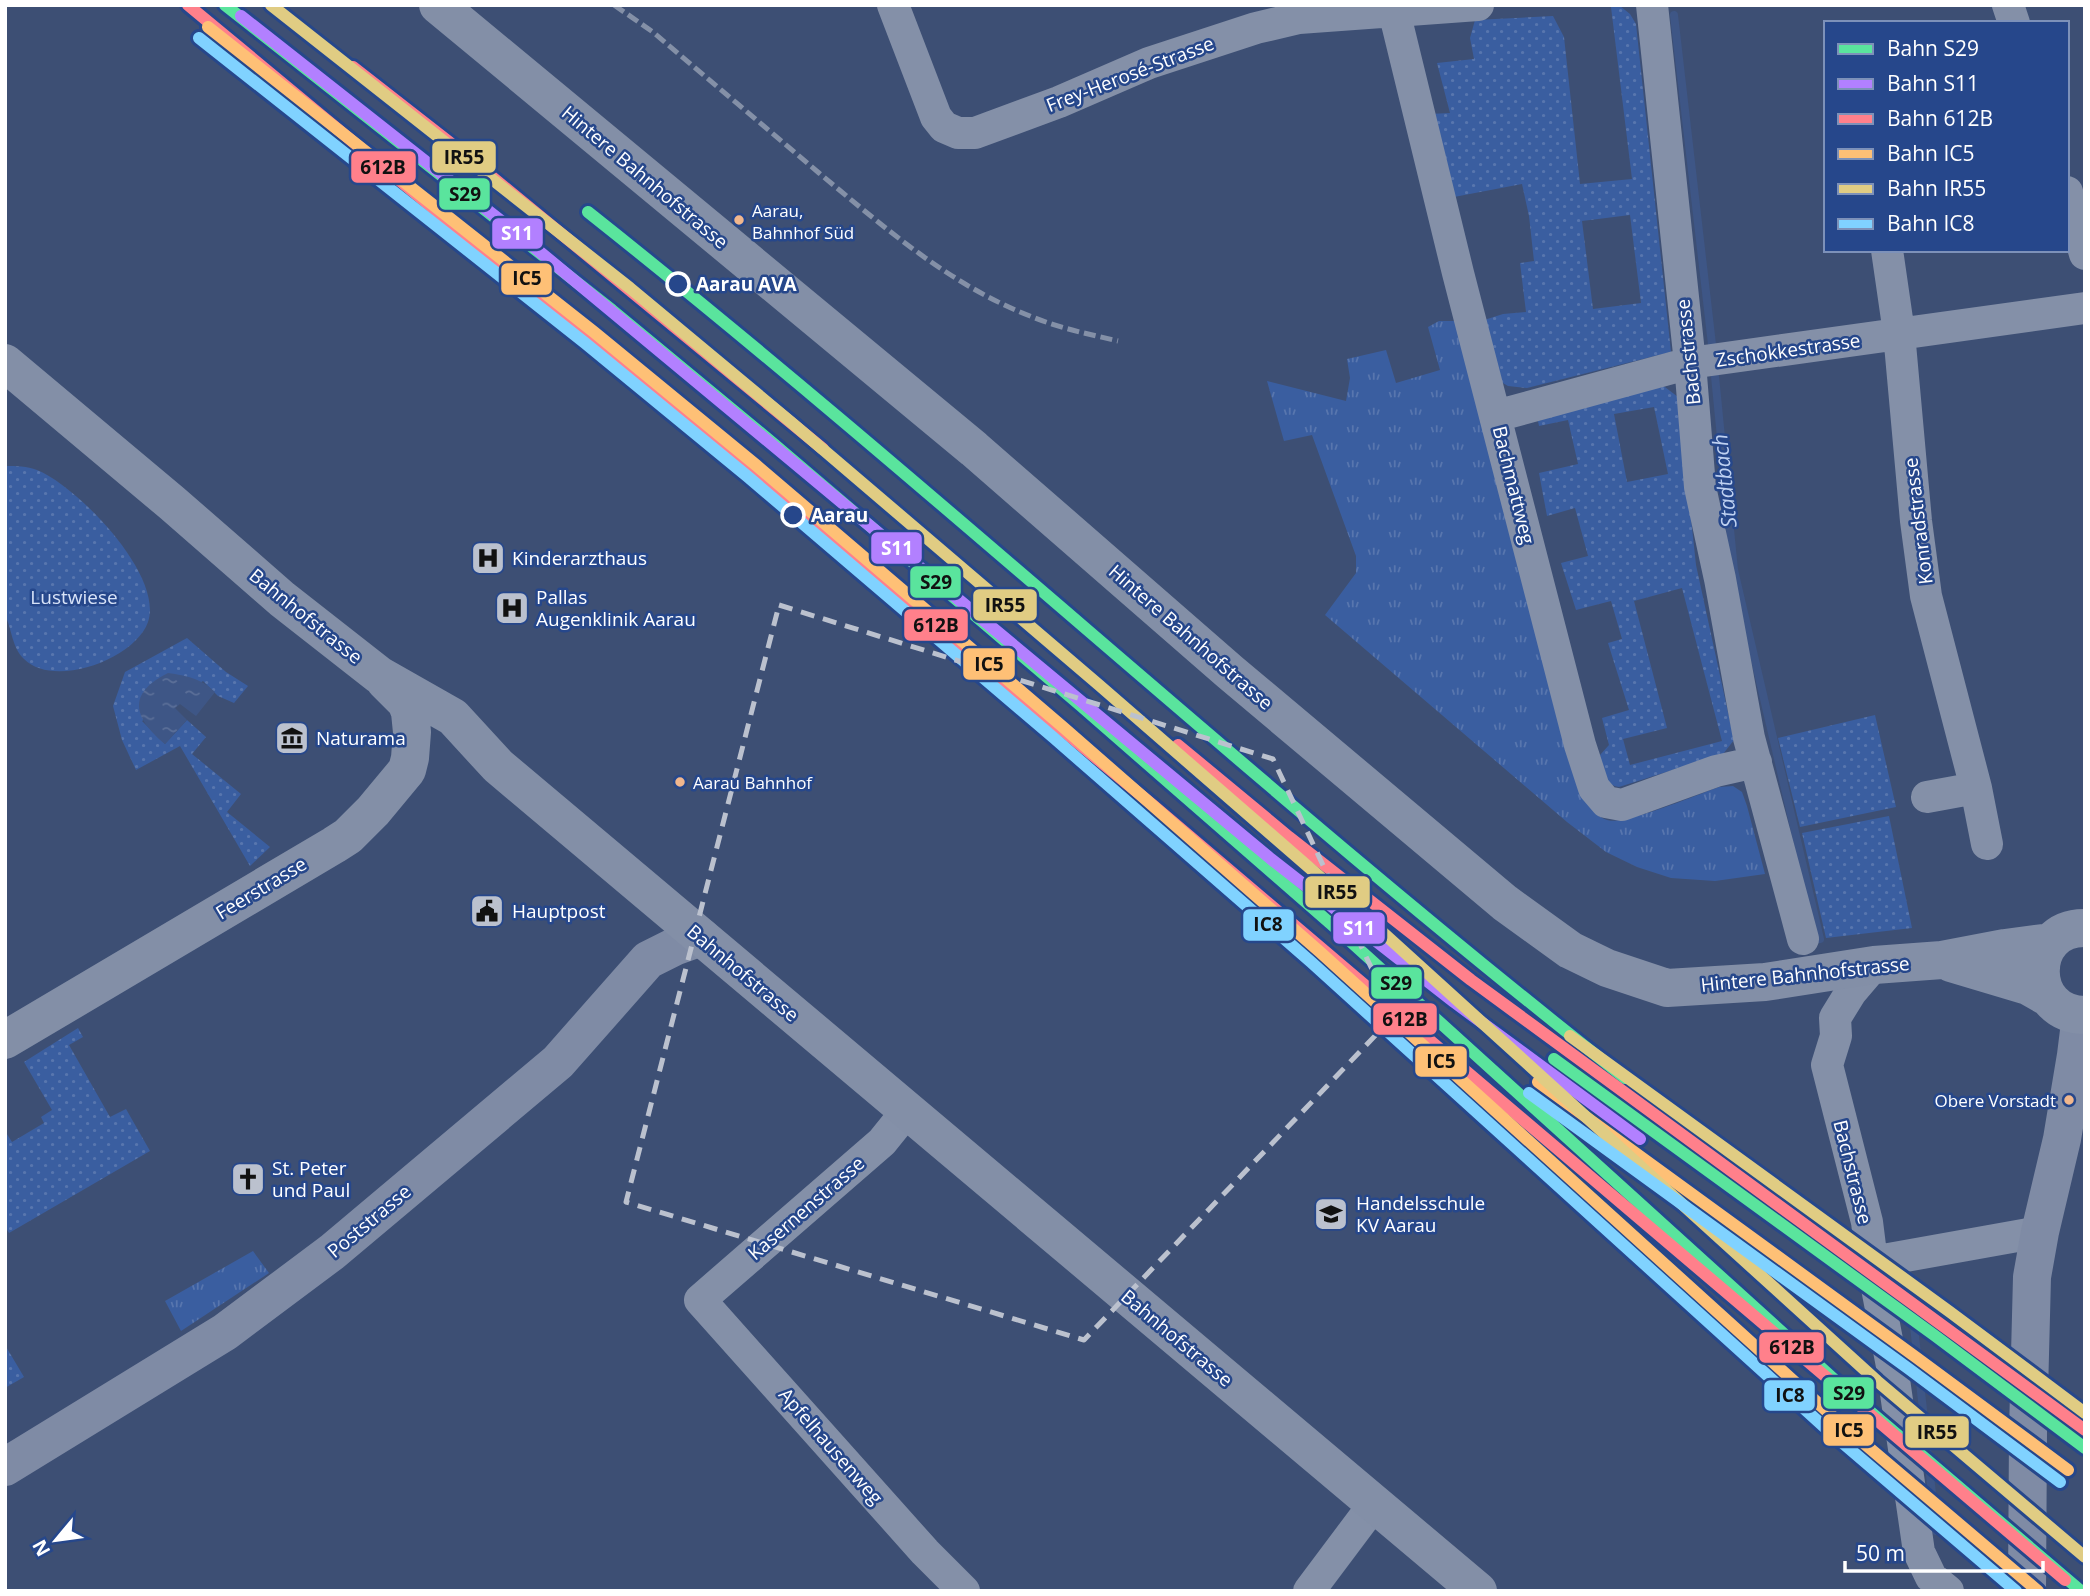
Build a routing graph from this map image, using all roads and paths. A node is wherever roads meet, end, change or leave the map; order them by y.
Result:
1 (438, 5) edge
2 (893, 5) edge
3 (1478, 5) edge
4 (1652, 5) edge
5 (1394, 11) junction
6 (1252, 17) edge
7 (2069, 199) edge
8 (1887, 252) edge
9 (2085, 254) edge
10 (2085, 308) edge
11 (1899, 334) junction
12 (1708, 361) junction
13 (5, 363) edge
14 (1496, 416) junction
15 (379, 675) junction
16 (1756, 762) junction
17 (1976, 788) junction
18 (1927, 797) dead end
19 (1987, 844) dead end
20 (2068, 935) edge
21 (701, 937) junction
22 (1803, 939) dead end
23 (1942, 960) junction
24 (1874, 965) junction
25 (2071, 1009) edge
26 (5, 1040) edge
27 (907, 1111) junction
28 (2040, 1232) junction
29 (1872, 1262) junction
30 (701, 1300) joint
31 (5, 1467) edge
32 (1375, 1503) junction
33 (964, 1591) edge
34 (1309, 1591) edge
35 (1478, 1591) edge
36 (1948, 1591) edge
37 (2028, 1591) edge

1 - 24 main road, Hintere Bahnhofstrasse
2 - 6 street, Frey-Herosé-Strasse
3 - 5 street, Frey-Herosé-Strasse
4 - 12 street, Bachstrasse
5 - 6 street, Frey-Herosé-Strasse
5 - 14 street, Bachmattweg
7 - 9 street
8 - 11 street, Konradstrasse
10 - 11 street, Zschokkestrasse
11 - 12 street, Zschokkestrasse
11 - 17 street, Konradstrasse
12 - 14 street, Zschokkestrasse
12 - 16 street, Bachstrasse
13 - 15 main road, Bahnhofstrasse
14 - 16 street, Bachmattweg
15 - 21 main road, Bahnhofstrasse
15 - 26 main road, Feerstrasse
16 - 22 street, Bachstrasse
17 - 18 street
17 - 19 street, Konradstrasse
20 - 23 main road, Hintere Bahnhofstrasse
20 - 25 main road
21 - 27 main road, Bahnhofstrasse
21 - 31 main road, Poststrasse
23 - 24 main road, Hintere Bahnhofstrasse
23 - 25 main road
24 - 29 street, Bachstrasse
25 - 28 main road
27 - 30 street, Kasernenstrasse
27 - 32 main road, Bahnhofstrasse
28 - 29 street
28 - 37 main road
29 - 36 street, Bachstrasse
30 - 33 street, Apfelhausenweg
32 - 34 street
32 - 35 main road, Bahnhofstrasse

